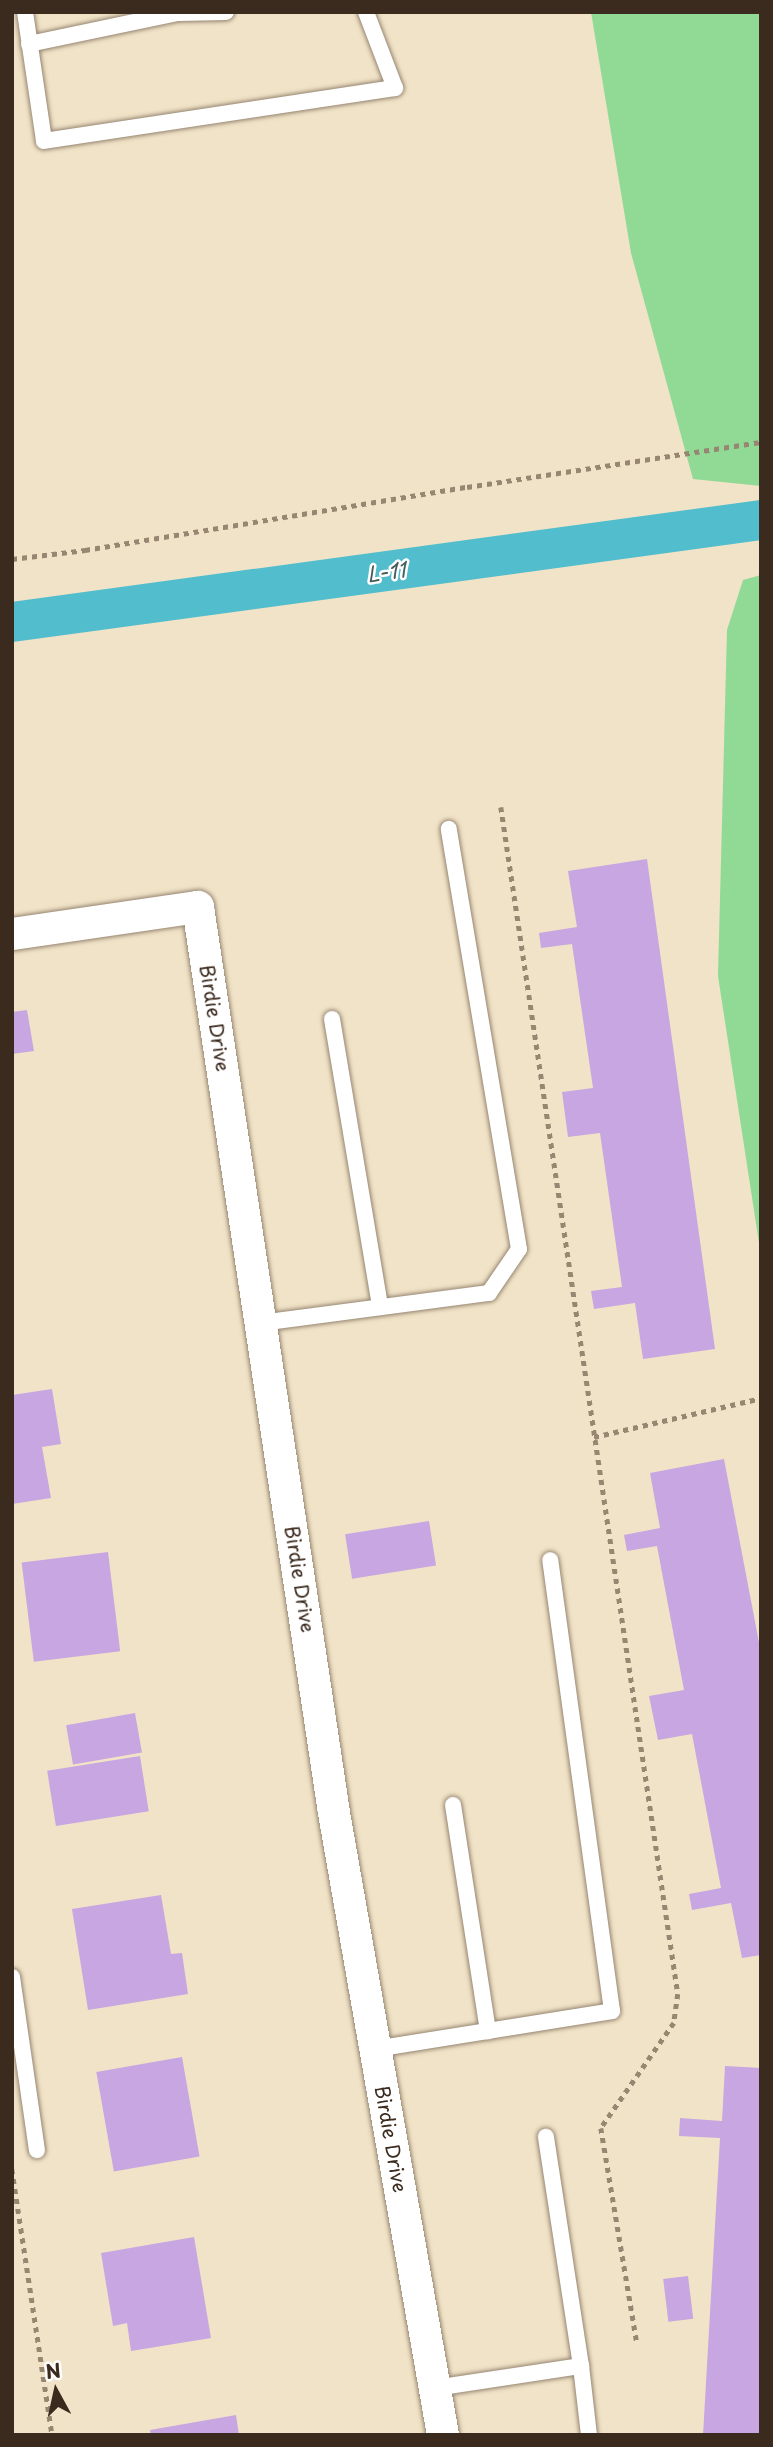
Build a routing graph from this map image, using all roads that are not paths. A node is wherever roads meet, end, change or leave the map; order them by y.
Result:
1 (25, 12) edge
2 (178, 12) edge
3 (226, 12) edge
4 (366, 12) edge
5 (29, 44) junction
6 (449, 829) dead end
7 (12, 934) edge
8 (332, 1019) dead end
9 (380, 1307) junction
10 (261, 1323) junction
11 (550, 1560) dead end
12 (453, 1805) dead end
13 (12, 1977) edge
14 (488, 2031) junction
15 (17, 2049) edge
16 (375, 2049) junction
17 (546, 2137) dead end
18 (37, 2150) dead end
19 (580, 2366) junction
20 (435, 2388) junction
21 (443, 2435) edge
22 (589, 2435) edge

1 - 5 lane
2 - 3 lane
2 - 5 lane
4 - 5 lane
6 - 9 lane
7 - 10 street, Birdie Drive
8 - 9 lane
9 - 10 lane
10 - 16 street, Birdie Drive
11 - 14 lane
12 - 14 lane
13 - 15 lane
14 - 16 lane
15 - 18 lane
16 - 20 street, Birdie Drive
17 - 19 lane
19 - 20 lane
19 - 22 lane
20 - 21 street, Birdie Drive

